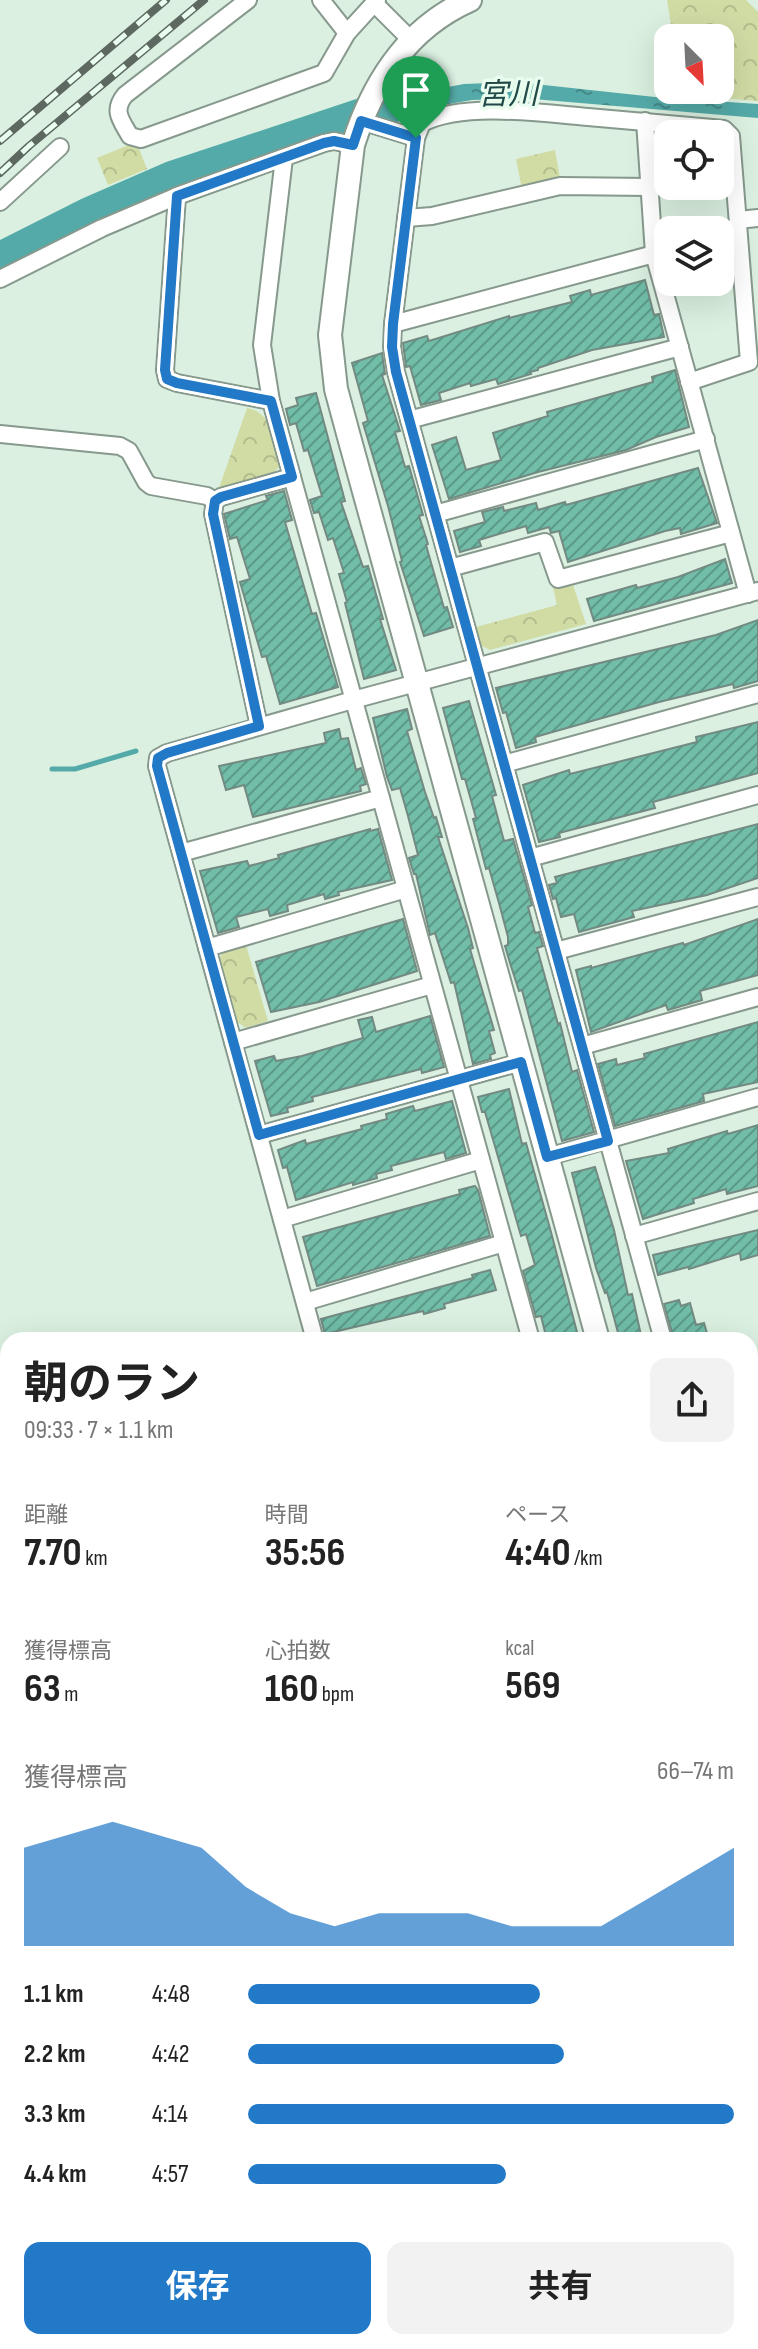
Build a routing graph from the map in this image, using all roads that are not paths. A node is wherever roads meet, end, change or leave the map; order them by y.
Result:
1 (248, 0) edge
2 (321, 0) edge
3 (470, 0) edge
4 (376, 2) edge
5 (347, 33) junction
6 (411, 40) junction
7 (361, 121) junction
8 (645, 121) junction
9 (416, 138) junction
10 (353, 145) junction
11 (60, 147) dead end
12 (284, 158) junction
13 (649, 187) junction
14 (177, 196) junction
15 (0, 202) edge
16 (406, 218) junction
17 (758, 218) edge
18 (738, 220) junction
19 (654, 254) joint
20 (0, 279) edge
21 (666, 296) edge
22 (393, 324) junction
23 (680, 347) junction
24 (689, 382) junction
25 (271, 401) junction
26 (409, 420) junction
27 (0, 434) edge
28 (706, 439) junction
29 (292, 477) junction
30 (215, 501) junction
31 (435, 514) junction
32 (731, 533) junction
33 (450, 568) junction
34 (753, 592) edge
35 (477, 667) junction
36 (417, 683) junction
37 (758, 694) edge
38 (353, 700) junction
39 (259, 726) junction
40 (504, 764) junction
41 (758, 795) edge
42 (381, 798) junction
43 (181, 853) junction
44 (530, 858) junction
45 (406, 889) junction
46 (758, 897) edge
47 (207, 948) junction
48 (556, 951) junction
49 (432, 985) junction
50 (758, 997) edge
51 (233, 1042) junction
52 (582, 1046) junction
53 (521, 1062) junction
54 (458, 1079) junction
55 (758, 1097) edge
56 (259, 1135) junction
57 (608, 1141) junction
58 (547, 1157) junction
59 (481, 1160) junction
60 (758, 1201) edge
61 (282, 1219) junction
62 (634, 1236) junction
63 (504, 1243) junction
64 (305, 1302) junction
65 (313, 1332) edge
66 (529, 1332) edge
67 (596, 1332) edge
68 (661, 1332) edge

1 - 5 street
2 - 5 street
3 - 6 street
4 - 5 street
4 - 6 street
6 - 7 street
7 - 9 street
7 - 10 street
8 - 9 street
8 - 13 street
8 - 18 street
9 - 16 street
10 - 12 street
10 - 36 street
11 - 15 street
12 - 14 street
12 - 25 street
13 - 16 street
13 - 19 street
14 - 20 street
14 - 25 street
16 - 22 street
17 - 18 street
18 - 24 street
19 - 22 street
21 - 23 street
22 - 26 street
23 - 24 street
23 - 26 street
24 - 28 street
25 - 29 street
26 - 31 street
27 - 30 street
28 - 31 street
28 - 32 street
29 - 30 street
29 - 38 street
30 - 39 street
31 - 33 street
32 - 33 street
32 - 34 street
33 - 35 street
34 - 35 street
35 - 36 street
35 - 40 street
36 - 38 street
36 - 53 street
37 - 40 street
38 - 39 street
38 - 42 street
39 - 43 street
40 - 44 street
41 - 44 street
42 - 43 street
42 - 45 street
43 - 47 street
44 - 48 street
45 - 47 street
45 - 49 street
46 - 48 street
47 - 51 street
48 - 52 street
49 - 51 street
49 - 54 street
50 - 52 street
51 - 56 street
52 - 57 street
53 - 54 street
53 - 58 street
54 - 56 street
54 - 59 street
55 - 57 street
56 - 61 street
57 - 58 street
57 - 62 street
58 - 67 street
59 - 61 street
59 - 63 street
60 - 62 street
61 - 64 street
62 - 68 street
63 - 64 street
63 - 66 street
64 - 65 street

